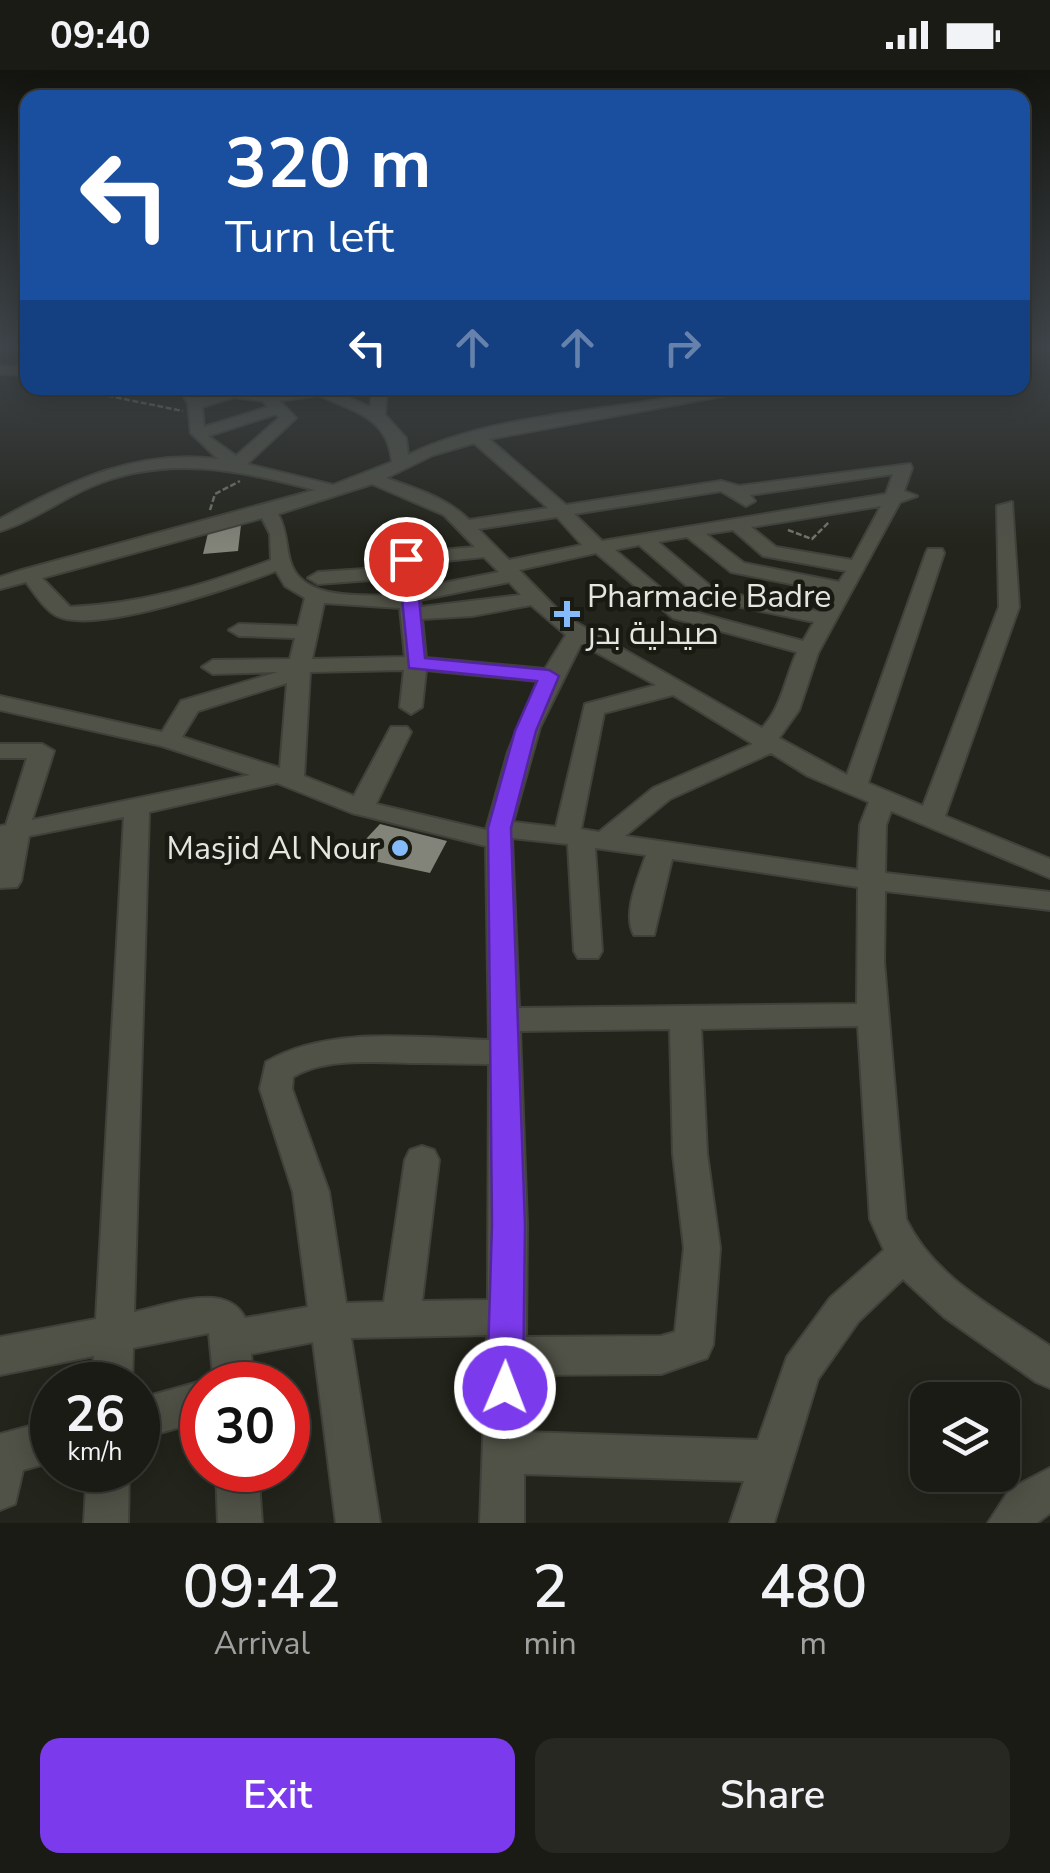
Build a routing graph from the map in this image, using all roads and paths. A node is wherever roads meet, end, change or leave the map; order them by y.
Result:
1 (195, 413) edge
2 (249, 413) edge
3 (284, 413) edge
4 (372, 413) edge
5 (378, 413) edge
6 (601, 413) edge
7 (378, 416) junction
8 (199, 434) junction
9 (477, 437) junction
10 (240, 465) junction
11 (401, 465) junction
12 (262, 471) junction
13 (372, 478) junction
14 (337, 491) junction
15 (736, 492) junction
16 (903, 497) junction
17 (1006, 506) dead end
18 (561, 510) junction
19 (268, 512) junction
20 (766, 518) junction
21 (736, 523) junction
22 (217, 525) junction
23 (0, 526) edge
24 (465, 526) junction
25 (691, 531) junction
26 (643, 539) junction
27 (596, 547) junction
28 (488, 551) junction
29 (935, 552) dead end
30 (281, 563) junction
31 (858, 567) junction
32 (510, 571) junction
33 (405, 572) junction
34 (29, 574) junction
35 (0, 583) edge
36 (317, 587) junction
37 (846, 588) junction
38 (536, 598) junction
39 (410, 604) junction
40 (828, 619) junction
41 (239, 630) dead end
42 (305, 632) junction
43 (577, 634) junction
44 (809, 650) junction
45 (416, 664) junction
46 (214, 667) dead end
47 (300, 668) junction
48 (549, 676) junction
49 (676, 687) junction
50 (411, 707) dead end
51 (2, 708) edge
52 (79, 721) junction
53 (399, 732) dead end
54 (168, 740) junction
55 (766, 743) junction
56 (0, 750) edge
57 (42, 751) junction
58 (284, 778) junction
59 (868, 794) junction
60 (137, 807) junction
61 (362, 808) junction
62 (931, 820) junction
63 (8, 833) edge
64 (499, 835) junction
65 (585, 838) junction
66 (662, 848) junction
67 (1050, 868) edge
68 (7, 881) dead end
69 (871, 882) junction
70 (1050, 901) edge
71 (644, 928) dead end
72 (588, 952) dead end
73 (871, 1015) junction
74 (685, 1018) junction
75 (505, 1036) junction
76 (422, 1160) dead end
77 (906, 1253) junction
78 (506, 1317) junction
79 (401, 1320) junction
80 (328, 1321) junction
81 (114, 1334) junction
82 (232, 1339) junction
83 (0, 1356) edge
84 (506, 1356) junction
85 (113, 1362) edge
86 (233, 1362) edge
87 (1050, 1369) edge
88 (30, 1452) edge
89 (504, 1452) junction
90 (770, 1461) junction
91 (1, 1466) edge
92 (1050, 1488) edge
93 (107, 1492) edge
94 (238, 1492) edge
95 (106, 1523) edge
96 (240, 1523) edge
97 (358, 1523) edge
98 (502, 1523) edge
99 (752, 1523) edge
100 (1010, 1523) edge

1 - 8 street
2 - 8 street
3 - 10 street
4 - 7 street
5 - 7 street
6 - 9 street
7 - 11 street
8 - 10 street
9 - 11 street
9 - 18 street
10 - 12 street
10 - 23 street
11 - 13 street
12 - 14 street
12 - 22 path
13 - 14 street
13 - 24 street
14 - 19 street
15 - 16 street
15 - 18 street
15 - 20 street
16 - 20 street
16 - 31 street
17 - 62 street
18 - 24 street
18 - 27 street
19 - 22 street
19 - 30 street
20 - 21 street
21 - 25 street
21 - 31 street
22 - 34 street
24 - 28 street
25 - 26 street
25 - 37 street
26 - 27 street
26 - 40 street
27 - 32 street
27 - 44 street
28 - 32 street
28 - 33 street
29 - 59 street
30 - 34 street
30 - 36 street
31 - 37 street
32 - 38 street
32 - 39 street
33 - 36 street
33 - 39 street
34 - 35 street
36 - 39 street
36 - 42 street
37 - 40 street
38 - 39 street
38 - 43 street
39 - 45 street
40 - 44 street
41 - 42 street
42 - 47 street
43 - 48 street
43 - 49 street
44 - 55 street
45 - 47 street
45 - 48 street
45 - 50 street
46 - 47 street
47 - 54 street
47 - 58 street
48 - 64 street
49 - 55 street
49 - 65 street
51 - 52 street
52 - 54 street
52 - 57 street
53 - 61 street
54 - 58 street
55 - 59 street
55 - 65 street
56 - 57 street
57 - 63 street
58 - 60 street
58 - 61 street
59 - 62 street
59 - 69 street
60 - 63 street
60 - 81 street
61 - 64 street
62 - 67 street
63 - 68 street
64 - 65 street
64 - 75 street
65 - 66 street
65 - 72 street
66 - 69 street
66 - 71 street
69 - 70 street
69 - 73 street
73 - 74 street
73 - 77 street
74 - 75 street
74 - 84 street
75 - 78 street
75 - 80 street
76 - 79 street
77 - 87 street
77 - 90 street
78 - 79 street
78 - 84 street
79 - 80 street
80 - 82 street
80 - 97 street
81 - 82 street
81 - 83 street
81 - 85 street
82 - 86 street
84 - 89 street
88 - 91 street
89 - 90 street
89 - 98 street
90 - 99 street
92 - 100 street
93 - 95 street
94 - 96 street

